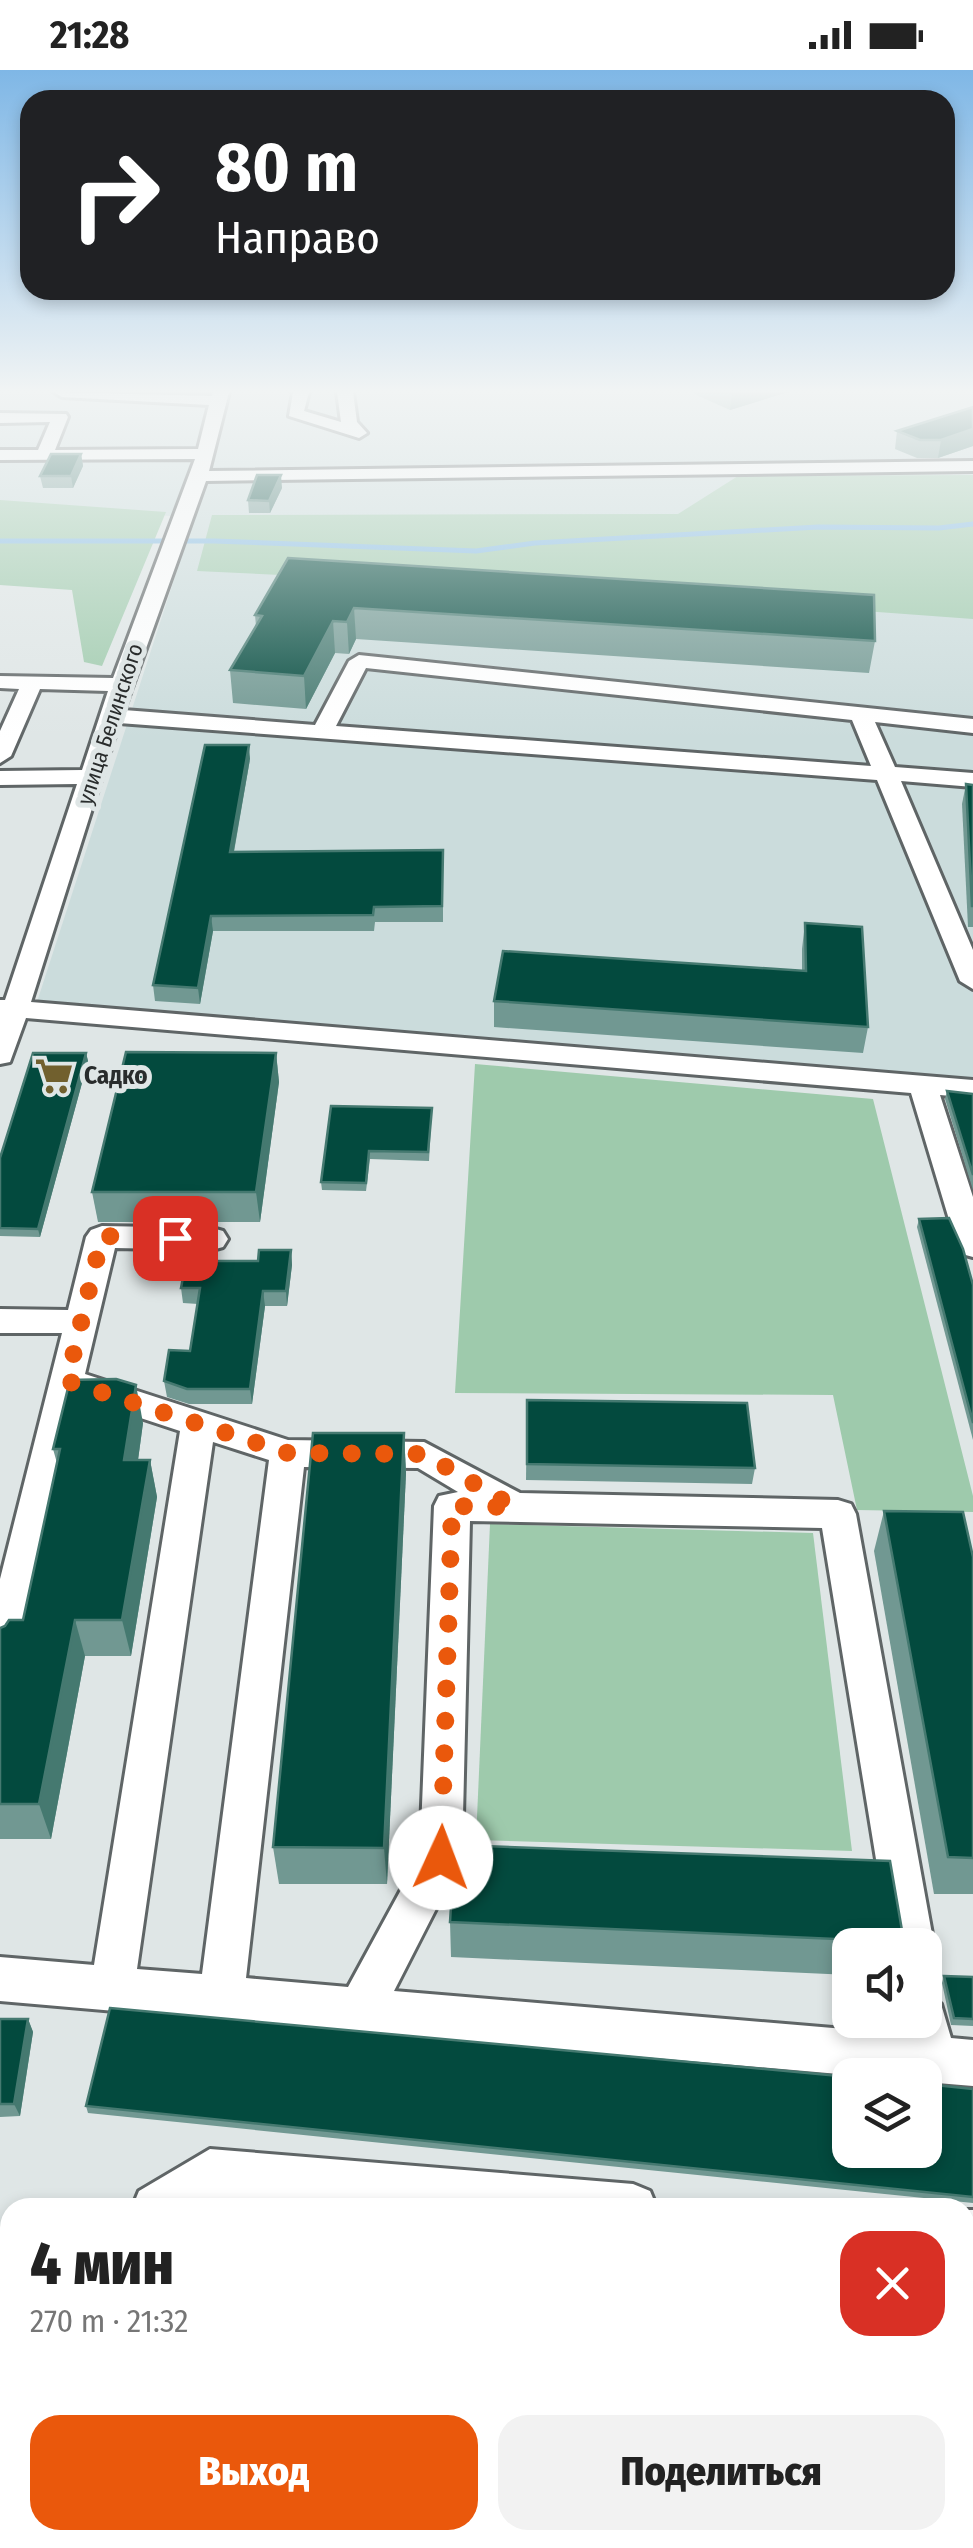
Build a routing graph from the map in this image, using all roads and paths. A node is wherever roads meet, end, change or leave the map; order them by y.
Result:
1 (186, 508) edge
2 (0, 682) edge
3 (32, 683) junction
4 (121, 684) junction
5 (861, 714) junction
6 (112, 716) junction
7 (973, 726) edge
8 (321, 733) junction
9 (0, 756) edge
10 (884, 774) junction
11 (92, 777) junction
12 (0, 778) edge
13 (973, 780) edge
14 (973, 981) edge
15 (8, 1008) edge
16 (0, 1056) edge
17 (923, 1085) junction
18 (973, 1089) edge
19 (212, 1239) dead end
20 (973, 1246) edge
21 (0, 1321) edge
22 (80, 1322) junction
23 (67, 1381) junction
24 (198, 1425) junction
25 (288, 1453) junction
26 (514, 1507) junction
27 (2, 1648) edge
28 (905, 1928) edge
29 (0, 1979) edge
30 (112, 1990) junction
31 (221, 1999) junction
32 (360, 2009) junction
33 (943, 2047) edge
34 (171, 2198) edge
35 (512, 2198) edge

1 - 4 street, улица Белинского
2 - 3 street
3 - 4 street
3 - 9 street
4 - 6 street, улица Белинского
5 - 7 street
5 - 8 street
5 - 10 street
6 - 8 street
6 - 11 street, улица Белинского
8 - 10 street
10 - 13 street
10 - 14 street
11 - 12 street
11 - 15 street, улица Белинского
15 - 16 street, улица Белинского
15 - 17 street
17 - 18 street
17 - 20 street
19 - 22 street
21 - 22 street
22 - 23 street
23 - 24 street
23 - 27 street
24 - 25 street
24 - 30 street
25 - 26 street
25 - 31 street
26 - 28 street
26 - 32 street
29 - 30 street
30 - 31 street
31 - 32 street
32 - 33 street
34 - 35 street

